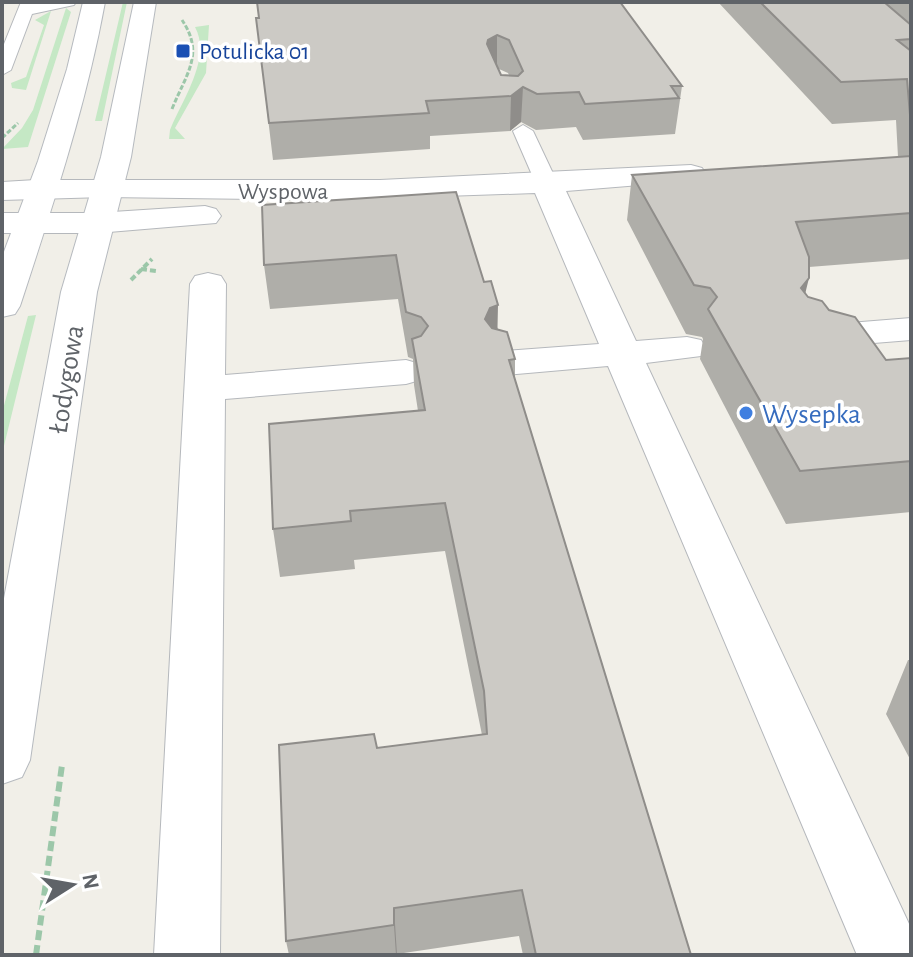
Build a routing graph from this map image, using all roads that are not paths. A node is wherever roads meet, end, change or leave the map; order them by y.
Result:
1 (68, 2) edge
2 (94, 2) edge
3 (145, 2) edge
4 (28, 6) edge
5 (2, 70) edge
6 (523, 131) dead end
7 (715, 172) edge
8 (534, 185) junction
9 (109, 186) junction
10 (44, 188) junction
11 (2, 191) edge
12 (97, 223) junction
13 (16, 224) edge
14 (208, 284) dead end
15 (2, 306) edge
16 (911, 329) edge
17 (812, 337) edge
18 (687, 348) dead end
19 (620, 353) junction
20 (506, 363) edge
21 (406, 372) dead end
22 (205, 389) junction
23 (2, 760) edge
24 (187, 955) edge
25 (890, 955) edge

1 - 4 lane
2 - 10 street
3 - 9 street, Łodygowa
4 - 5 lane
6 - 8 lane
7 - 8 street, Wyspowa
8 - 9 street, Wyspowa
8 - 12 street, Wyspowa
8 - 19 street
9 - 10 street, Wyspowa
9 - 12 street, Łodygowa
10 - 11 street, Wyspowa
10 - 13 street
12 - 13 street, Wyspowa
12 - 23 street, Łodygowa
13 - 15 street
14 - 22 street
16 - 17 street
18 - 19 street
19 - 20 street
19 - 25 street
21 - 22 street
22 - 24 street

